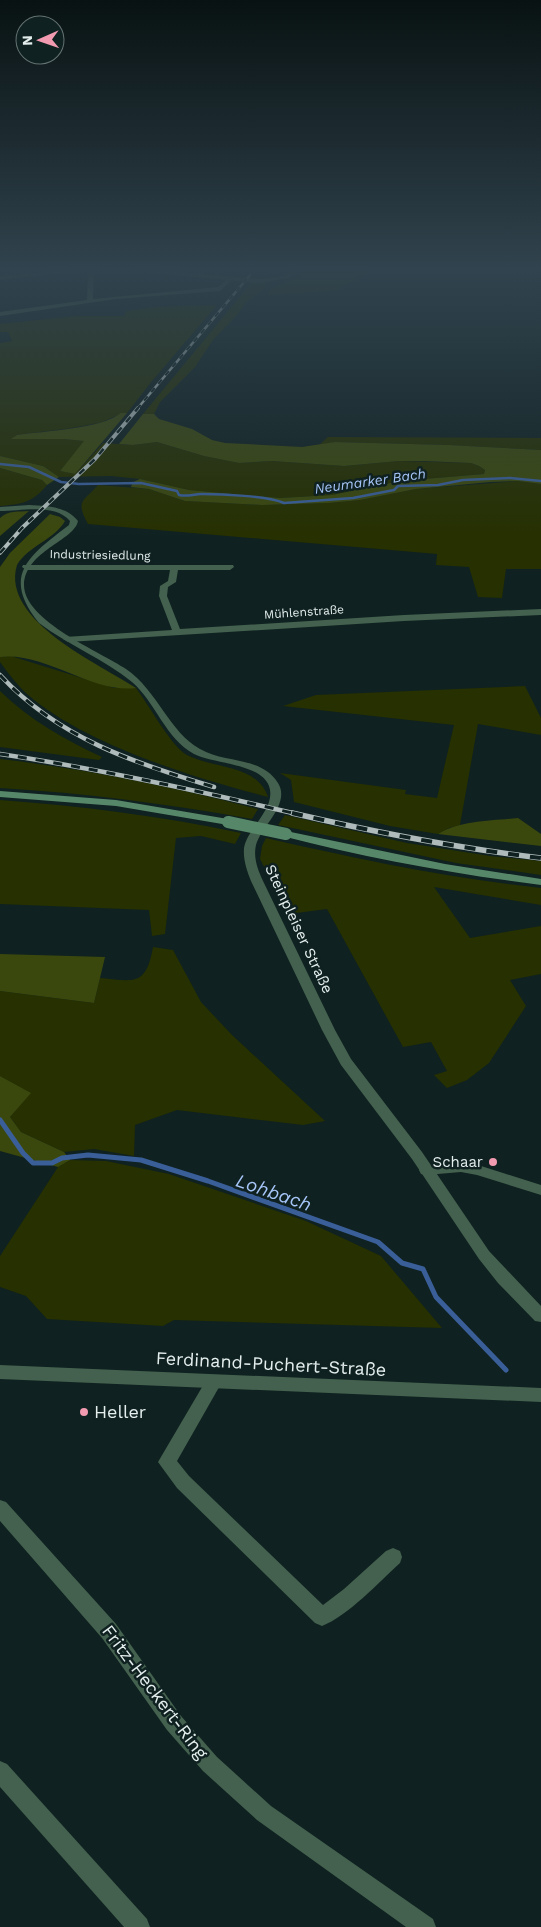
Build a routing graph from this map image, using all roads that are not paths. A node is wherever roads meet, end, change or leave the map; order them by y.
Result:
1 (0, 509) edge
2 (26, 567) junction
3 (230, 567) dead end
4 (174, 568) junction
5 (541, 612) edge
6 (177, 632) junction
7 (68, 639) junction
8 (0, 794) edge
9 (541, 882) edge
10 (426, 1170) junction
11 (541, 1190) edge
12 (541, 1316) edge
13 (0, 1372) edge
14 (214, 1382) junction
15 (541, 1395) edge
16 (0, 1508) edge
17 (393, 1557) dead end
18 (0, 1771) edge
19 (139, 1927) edge
20 (425, 1927) edge

1 - 2 street
2 - 4 street, Industriesiedlung
2 - 7 street, Steinpleiser Straße
3 - 4 street, Industriesiedlung
4 - 6 street
5 - 6 street, Mühlenstraße
6 - 7 street, Mühlenstraße
7 - 10 street, Steinpleiser Straße
8 - 9 main road, bridge
10 - 11 street
10 - 12 street, Steinpleiser Straße
13 - 14 street, Ferdinand-Puchert-Straße
14 - 15 street, Ferdinand-Puchert-Straße
14 - 17 street
16 - 20 street, Fritz-Heckert-Ring
18 - 19 street

